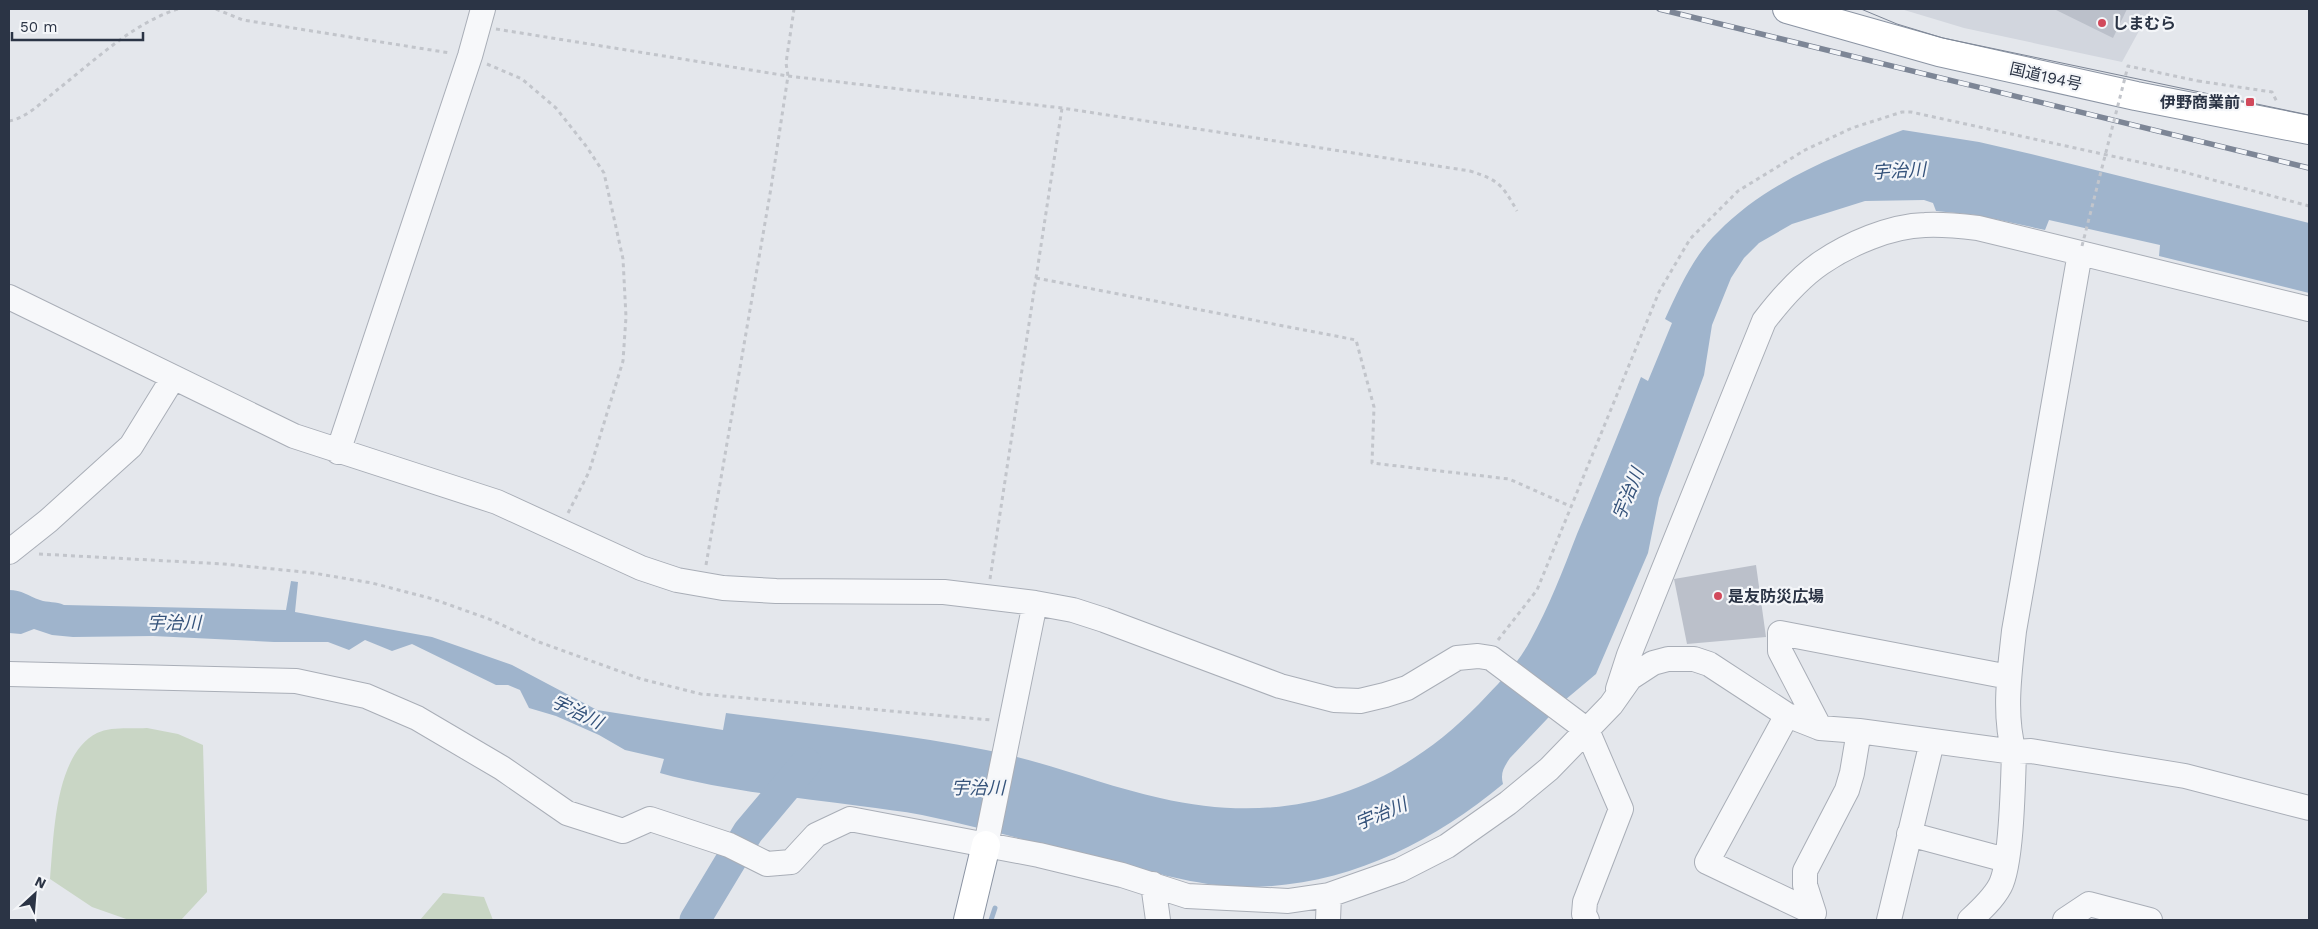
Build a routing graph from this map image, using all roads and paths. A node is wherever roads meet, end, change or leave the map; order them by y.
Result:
1 (178, 9) edge
2 (216, 9) edge
3 (794, 9) edge
4 (1787, 9) edge
5 (481, 17) edge
6 (470, 56) junction
7 (788, 76) junction
8 (2285, 104) dead end
9 (1062, 108) junction
10 (9, 121) edge
11 (2309, 130) edge
12 (2309, 206) edge
13 (1517, 211) dead end
14 (2081, 250) junction
15 (1036, 278) junction
16 (9, 297) edge
17 (2309, 309) edge
18 (173, 378) junction
19 (338, 452) junction
20 (1570, 506) junction
21 (559, 530) junction
22 (9, 552) edge
23 (38, 554) dead end
24 (703, 585) junction
25 (987, 596) junction
26 (1035, 603) junction
27 (1488, 657) junction
28 (9, 674) edge
29 (2009, 677) junction
30 (1611, 705) junction
31 (1787, 715) junction
32 (1581, 725) junction
33 (1010, 727) junction
34 (1820, 728) junction
35 (1859, 731) junction
36 (1932, 742) junction
37 (2014, 752) junction
38 (2309, 808) edge
39 (1909, 834) junction
40 (986, 845) junction
41 (2006, 860) junction
42 (1153, 884) junction
43 (1329, 895) junction
44 (1816, 917) edge
45 (968, 920) edge
46 (1158, 920) edge
47 (1328, 920) edge
48 (1587, 920) edge
49 (1889, 920) edge
50 (1970, 920) edge
51 (2065, 920) edge
52 (2150, 920) edge

1 - 10 path
2 - 6 path
3 - 7 path
4 - 11 highway, 国道194号
5 - 6 street
5 - 7 path
6 - 19 street
6 - 21 path
7 - 9 path
7 - 24 path
8 - 14 path, bridge
9 - 13 path
9 - 15 path
12 - 20 path
14 - 17 street
14 - 29 street
14 - 30 street
15 - 20 path
15 - 25 path
16 - 18 street
18 - 19 street
18 - 22 street
19 - 21 street
20 - 27 path
21 - 24 street
23 - 33 path
24 - 25 street
25 - 26 street
26 - 27 street
26 - 33 street
27 - 32 street
28 - 40 street
29 - 34 street
29 - 37 street
30 - 31 street
30 - 32 street
31 - 34 street
31 - 44 street
32 - 43 street
32 - 48 street
33 - 40 street
34 - 35 street
35 - 36 street
35 - 44 street
36 - 37 street
36 - 39 street
37 - 38 street
37 - 41 street
39 - 41 street
39 - 49 street
40 - 42 street
40 - 45 highway
41 - 50 street
42 - 43 street
42 - 46 street
43 - 47 street
51 - 52 street

